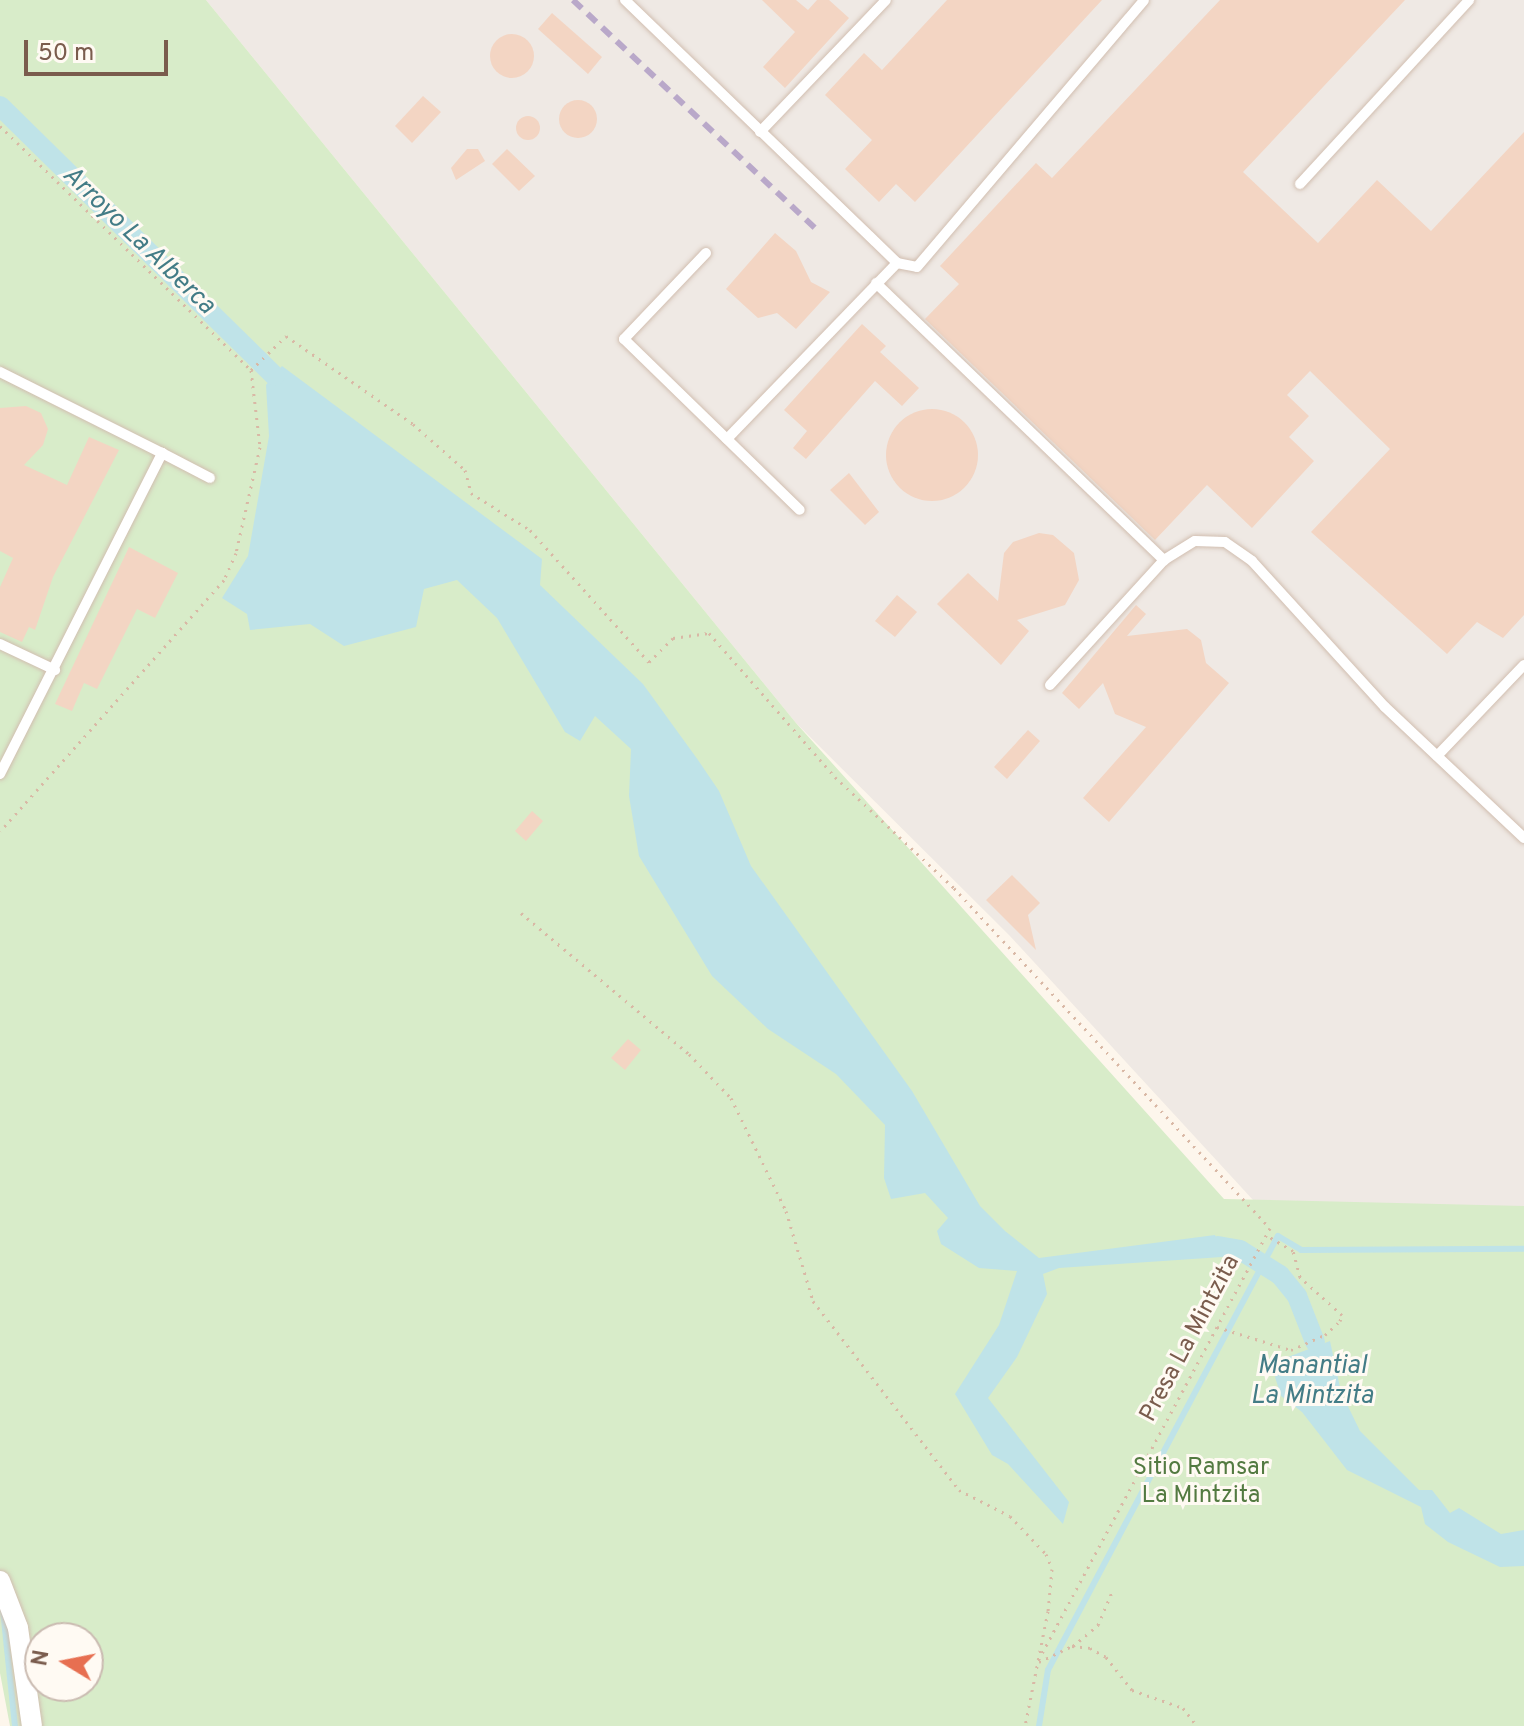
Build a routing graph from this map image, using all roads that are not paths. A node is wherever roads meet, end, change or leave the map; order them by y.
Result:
1 (625, 0) edge
2 (886, 0) edge
3 (1144, 0) edge
4 (1469, 0) edge
5 (760, 132) junction
6 (1300, 184) dead end
7 (706, 253) dead end
8 (897, 263) junction
9 (876, 283) junction
10 (0, 372) edge
11 (727, 439) junction
12 (162, 453) junction
13 (210, 478) dead end
14 (800, 510) dead end
15 (1164, 560) junction
16 (0, 644) edge
17 (1524, 665) edge
18 (55, 670) junction
19 (1050, 685) dead end
20 (1437, 756) junction
21 (0, 774) edge
22 (1524, 838) edge
23 (0, 1581) edge
24 (32, 1726) edge

1 - 5 lane
2 - 5 lane
3 - 8 lane
4 - 6 lane
5 - 8 lane
7 - 11 lane
8 - 9 lane
9 - 11 lane
9 - 15 lane
10 - 12 lane
11 - 14 lane
12 - 13 lane
12 - 18 lane
15 - 19 lane
15 - 20 lane
16 - 18 lane
17 - 20 lane
18 - 21 lane
20 - 22 lane
23 - 24 street

